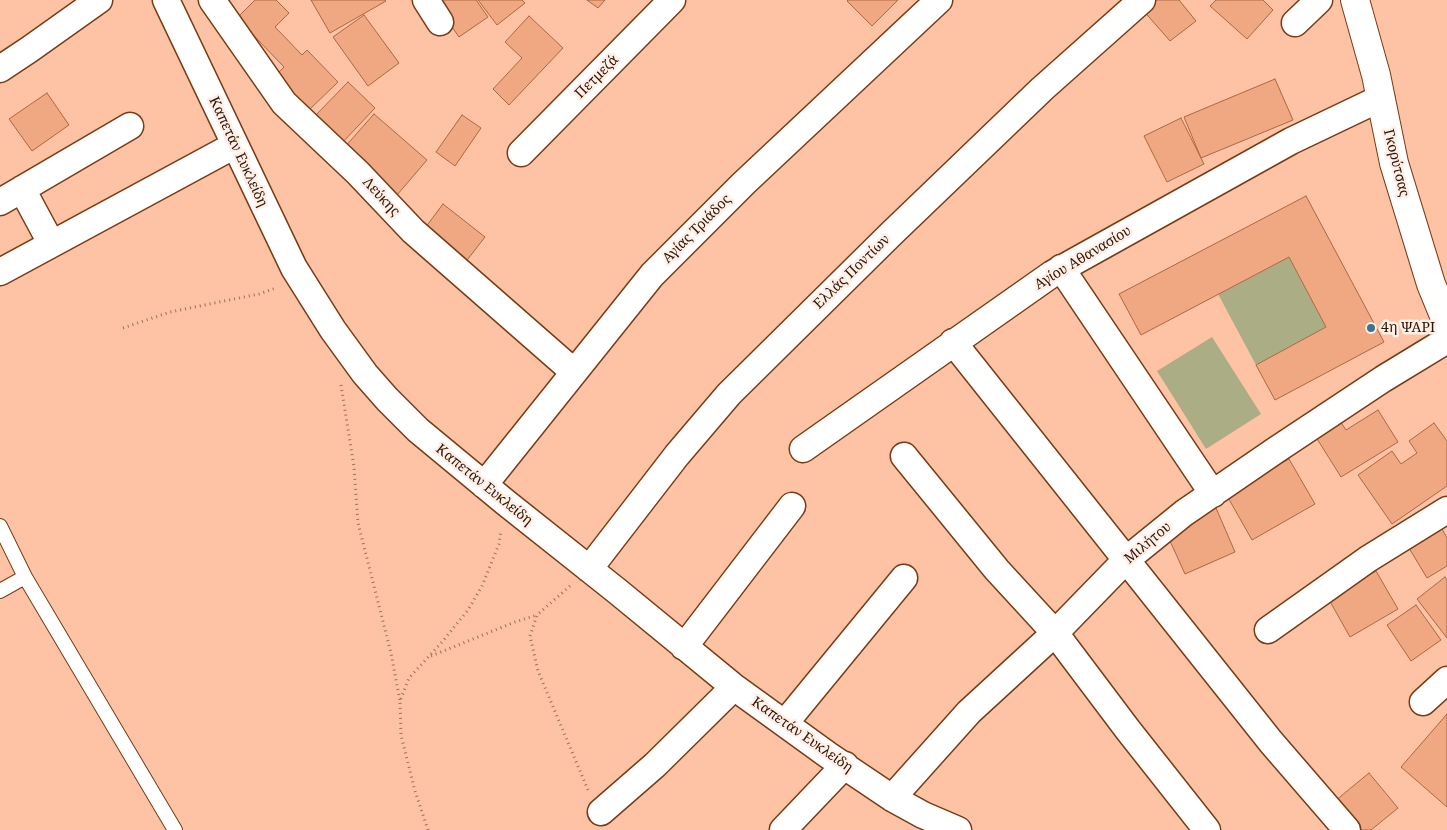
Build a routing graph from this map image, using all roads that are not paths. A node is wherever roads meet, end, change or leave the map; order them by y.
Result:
1 (99, 0) edge
2 (201, 0) edge
3 (212, 0) edge
4 (426, 0) edge
5 (672, 0) edge
6 (939, 0) edge
7 (1142, 0) edge
8 (1319, 0) edge
9 (1355, 0) edge
10 (171, 10) edge
11 (440, 22) dead end
12 (1294, 23) dead end
13 (0, 69) edge
14 (1381, 98) junction
15 (130, 126) dead end
16 (235, 145) junction
17 (521, 153) dead end
18 (22, 189) junction
19 (0, 202) edge
20 (51, 244) junction
21 (1061, 268) junction
22 (0, 272) edge
23 (1447, 323) edge
24 (1447, 340) edge
25 (953, 342) junction
26 (574, 372) junction
27 (803, 448) dead end
28 (904, 456) dead end
29 (484, 486) junction
30 (1213, 494) junction
31 (792, 506) dead end
32 (1447, 510) edge
33 (0, 526) edge
34 (1126, 560) junction
35 (589, 569) junction
36 (26, 577) junction
37 (904, 578) dead end
38 (0, 591) edge
39 (1268, 630) dead end
40 (1054, 632) junction
41 (684, 646) junction
42 (1447, 680) edge
43 (734, 687) junction
44 (1423, 702) dead end
45 (785, 723) junction
46 (845, 765) junction
47 (892, 798) junction
48 (601, 812) road end
49 (951, 829) edge
50 (175, 830) edge
51 (783, 830) edge
52 (1207, 830) edge
53 (1347, 830) edge

1 - 13 street
2 - 10 street
3 - 26 street, Λεύκης
4 - 11 street
5 - 17 street, Πετμεζά
6 - 26 street, Αγίας Τριάδος
7 - 35 street, Ελλάς Ποντίων
8 - 12 street
9 - 14 main road, Γκορύτσας
10 - 16 street, Καπετάν Ευκλείδη
14 - 21 street, Αγίου Αθανασίου
14 - 23 main road, Γκορύτσας
15 - 18 street
16 - 20 street
16 - 29 street, Καπετάν Ευκλείδη
18 - 19 street
18 - 20 street
20 - 22 street
21 - 25 street, Αγίου Αθανασίου
21 - 30 street
24 - 30 street, Μιλήτου
25 - 27 street, Αγίου Αθανασίου
25 - 34 street
26 - 29 street, Αγίας Τριάδος
28 - 40 street
29 - 35 street, Καπετάν Ευκλείδη
30 - 34 street, Μιλήτου
31 - 41 street
32 - 39 street
33 - 36 lane
34 - 40 street, Μιλήτου
34 - 53 street
35 - 41 street, Καπετάν Ευκλείδη
36 - 38 lane
36 - 50 lane
37 - 45 street
40 - 47 street, Μιλήτου
40 - 52 street
41 - 43 street, Καπετάν Ευκλείδη
42 - 44 street
43 - 45 street, Καπετάν Ευκλείδη
43 - 48 street
45 - 46 street, Καπετάν Ευκλείδη
46 - 47 street, Καπετάν Ευκλείδη
46 - 51 street
47 - 49 street, Καπετάν Ευκλείδη

